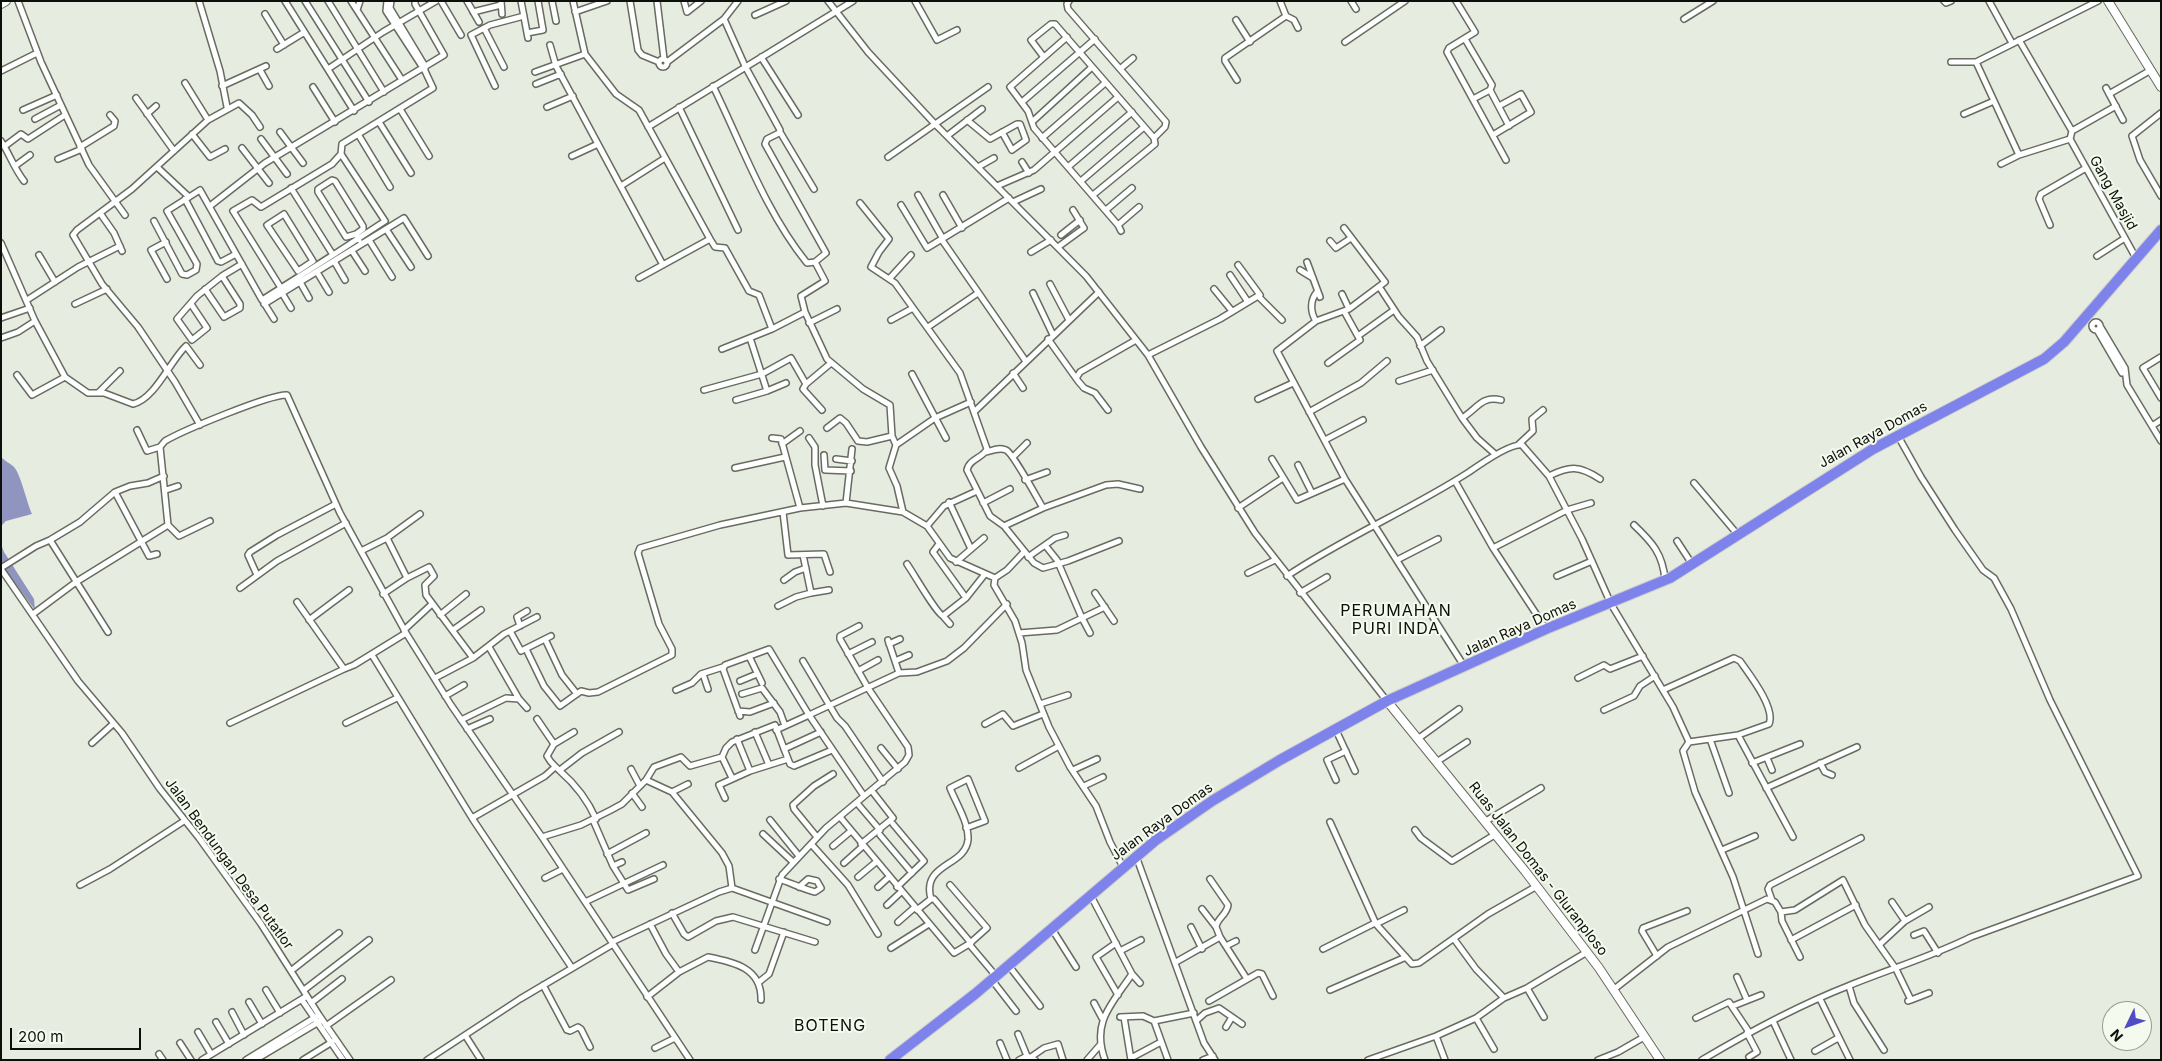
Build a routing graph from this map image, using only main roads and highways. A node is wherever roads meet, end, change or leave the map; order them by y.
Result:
1 (6, 1) edge
2 (2108, 1) edge
3 (1, 4) edge
4 (2161, 87) edge
5 (2160, 231) edge
6 (1387, 701) junction
7 (895, 1058) edge
8 (1660, 1060) edge

1 - 3 main road
2 - 4 main road
5 - 6 highway, Jalan Raya Domas
6 - 7 highway, Jalan Raya Domas
6 - 8 main road, Ruas Jalan Domas - Gluranploso

